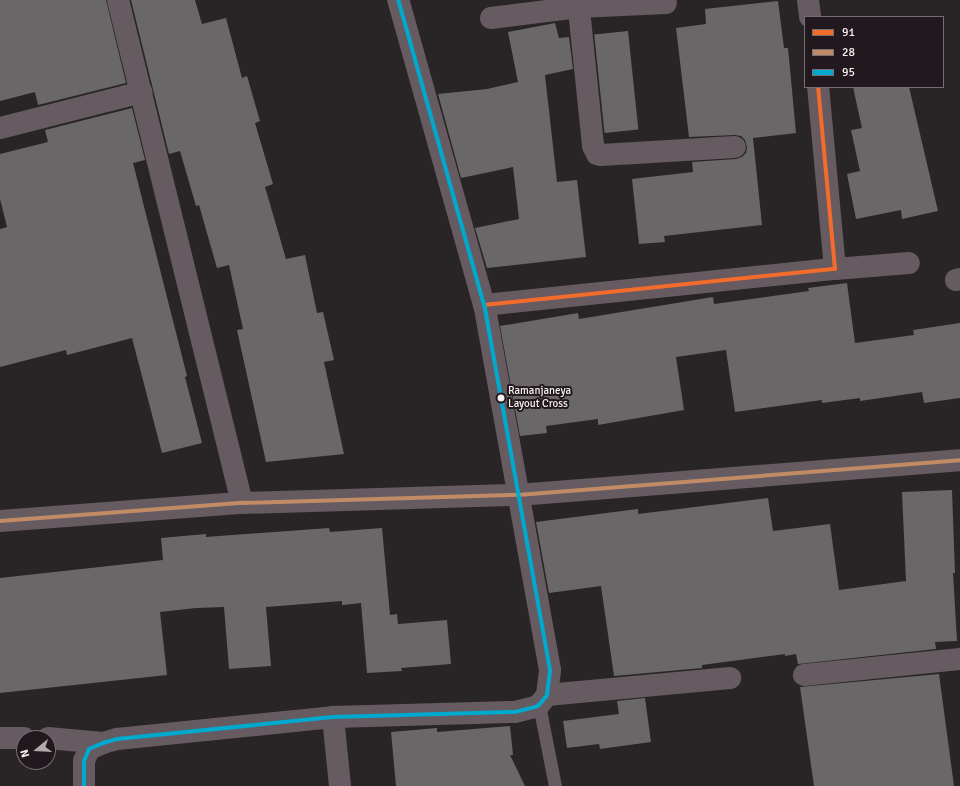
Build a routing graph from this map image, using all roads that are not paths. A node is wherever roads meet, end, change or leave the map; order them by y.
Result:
1 (118, 0) edge
2 (398, 0) edge
3 (808, 0) edge
4 (578, 3) edge
5 (666, 3) dead end
6 (810, 16) edge
7 (491, 18) dead end
8 (818, 88) edge
9 (142, 92) junction
10 (0, 128) edge
11 (736, 147) dead end
12 (909, 263) dead end
13 (835, 269) junction
14 (484, 305) junction
15 (960, 460) edge
16 (518, 495) junction
17 (242, 503) junction
18 (1, 515) edge
19 (960, 659) edge
20 (804, 675) dead end
21 (730, 678) dead end
22 (543, 700) junction
23 (333, 718) junction
24 (0, 738) edge
25 (16, 738) edge
26 (56, 739) edge
27 (103, 743) junction
28 (84, 786) edge
29 (340, 786) edge
30 (555, 786) edge

1 - 9 street
2 - 14 street
3 - 6 street
4 - 5 street
4 - 7 street
4 - 11 street
8 - 13 street
9 - 10 street
9 - 17 street
12 - 13 street
13 - 14 street
14 - 16 street
15 - 16 street
16 - 17 street
16 - 22 street
17 - 18 street
19 - 20 street
21 - 22 street
22 - 23 street
22 - 30 lane
23 - 27 street
23 - 29 street
24 - 25 street
26 - 27 street
27 - 28 street

